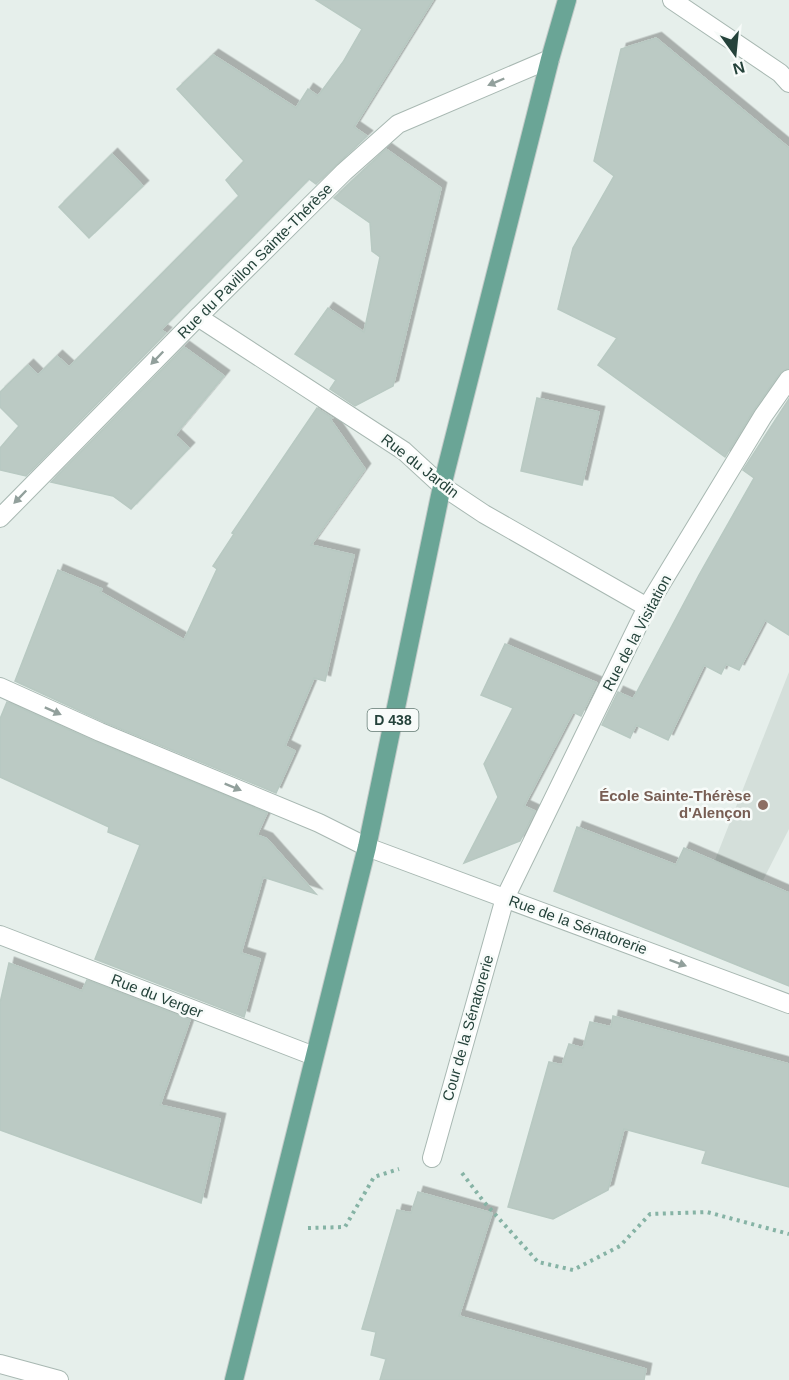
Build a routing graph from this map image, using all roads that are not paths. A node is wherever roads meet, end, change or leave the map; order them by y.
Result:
1 (567, 0) edge
2 (672, 0) edge
3 (550, 59) junction
4 (789, 83) edge
5 (198, 317) junction
6 (789, 379) edge
7 (442, 486) junction
8 (0, 518) edge
9 (647, 607) junction
10 (0, 687) edge
11 (367, 847) junction
12 (505, 898) junction
13 (0, 935) edge
14 (789, 1004) edge
15 (314, 1056) junction
16 (432, 1158) road end
17 (0, 1364) edge
18 (59, 1380) edge
19 (234, 1380) edge

1 - 3 main road, D 438
2 - 4 street
3 -> 5 street, Rue du Pavillon Sainte-Thérèse
3 - 7 main road, D 438
5 - 7 street, Rue du Jardin
5 -> 8 street, Rue du Pavillon Sainte-Thérèse
6 - 9 street, Rue de la Visitation
7 - 9 street, Rue du Jardin
7 - 11 main road, D 438
9 - 12 street, Rue de la Visitation
10 -> 11 street, Rue de la Sénatorerie
11 - 12 street, Rue de la Sénatorerie
11 - 15 main road, D 438
12 -> 14 street, Rue de la Sénatorerie
12 - 16 street, Cour de la Sénatorerie
13 - 15 street, Rue du Verger
15 - 19 main road, D 438
17 - 18 street

